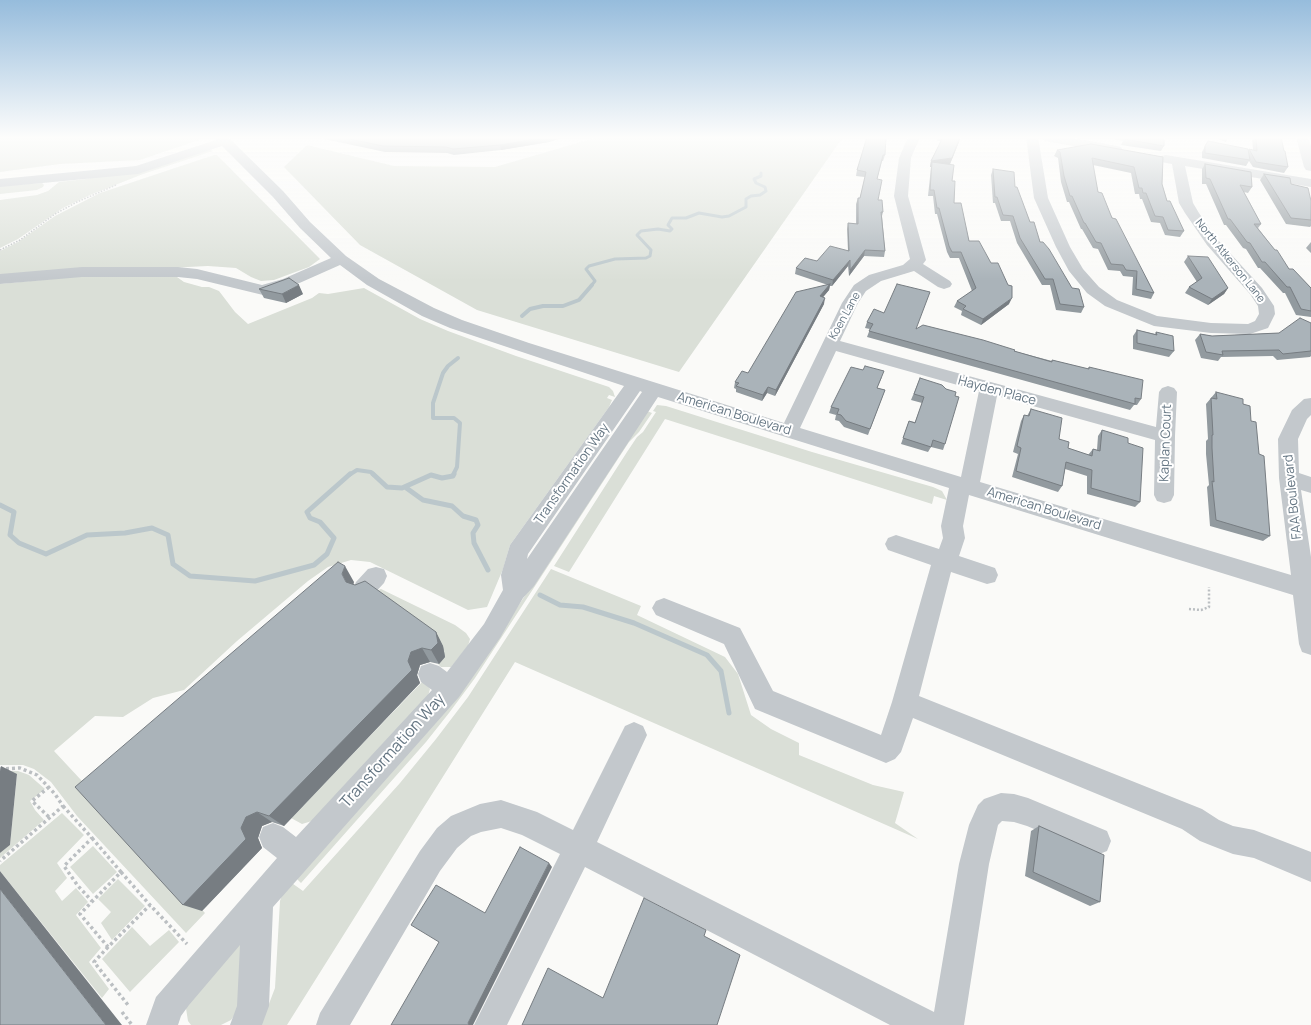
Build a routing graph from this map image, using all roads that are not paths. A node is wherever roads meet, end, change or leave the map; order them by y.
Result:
1 (49, 185) edge
2 (268, 185) edge
3 (902, 185) edge
4 (1038, 185) edge
5 (1183, 185) edge
6 (34, 193) dead end
7 (341, 259) junction
8 (913, 264) junction
9 (0, 279) edge
10 (944, 284) dead end
11 (830, 344) junction
12 (645, 386) junction
13 (989, 389) junction
14 (1168, 392) dead end
15 (1311, 404) edge
16 (789, 431) junction
17 (1165, 436) junction
18 (1289, 478) junction
19 (1311, 485) edge
20 (964, 486) junction
21 (1164, 495) dead end
22 (896, 544) dead end
23 (943, 560) junction
24 (987, 575) dead end
25 (1309, 591) edge
26 (664, 608) dead end
27 (1311, 644) edge
28 (905, 702) junction
29 (634, 735) dead end
30 (273, 837) dead end
31 (1097, 841) dead end
32 (579, 849) junction
33 (298, 857) junction
34 (1311, 867) edge
35 (258, 901) junction
36 (162, 1025) edge
37 (246, 1025) edge
38 (332, 1025) edge
39 (490, 1025) edge
40 (924, 1025) edge
41 (948, 1025) edge

1 - 6 street
2 - 7 street, American Boulevard
3 - 8 street
4 - 5 street, North Atkerson Lane
7 - 9 street
7 - 12 street, American Boulevard
8 - 10 street
8 - 11 street, Koen Lane
11 - 13 street, Hayden Place
11 - 16 street, Koen Lane
12 - 16 street, American Boulevard
12 - 33 street, Transformation Way
13 - 17 street, Hayden Place
13 - 20 street
14 - 17 street, Kaplan Court
15 - 18 street, FAA Boulevard
16 - 20 street, American Boulevard
17 - 21 street, Kaplan Court
18 - 19 street
18 - 25 street, FAA Boulevard
20 - 23 street
20 - 25 street, American Boulevard
22 - 23 street
23 - 24 street
23 - 28 street
25 - 27 street, FAA Boulevard
26 - 28 street
28 - 34 street
29 - 32 street
30 - 33 street
31 - 41 street
32 - 38 street
32 - 39 street
32 - 40 street
33 - 35 street, Transformation Way
35 - 36 street, Transformation Way
35 - 37 street

